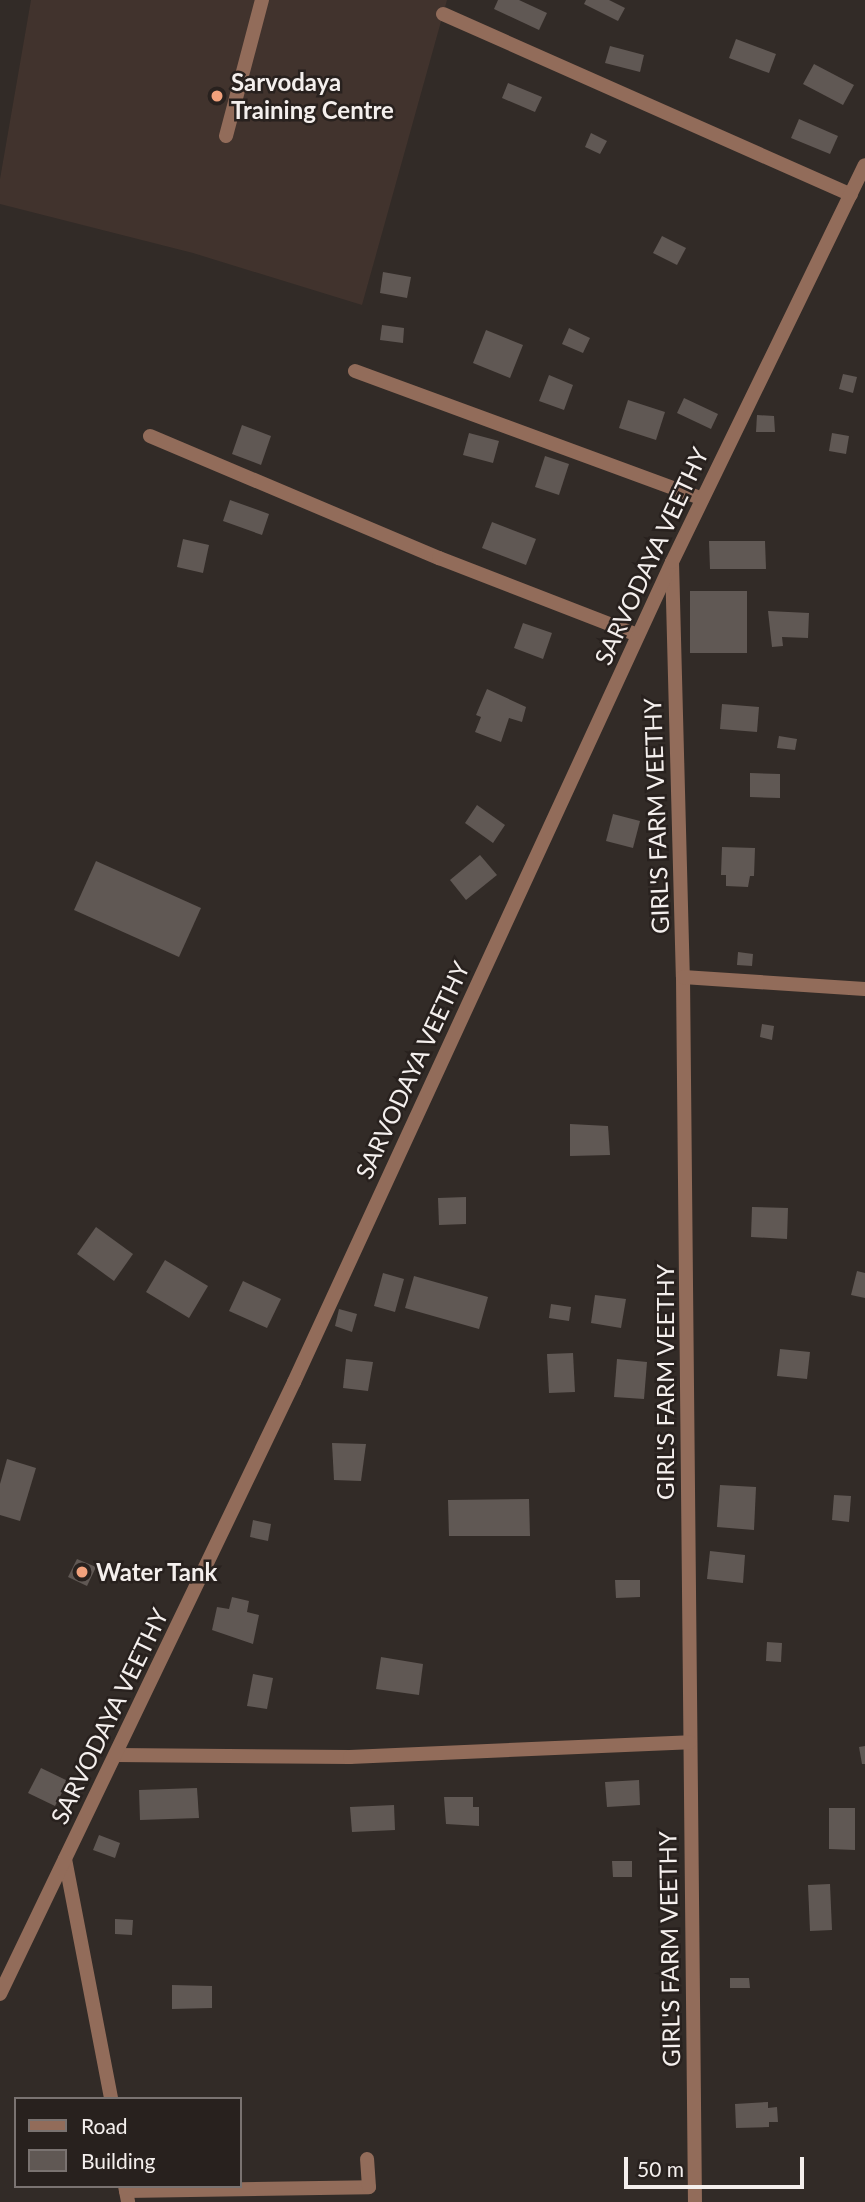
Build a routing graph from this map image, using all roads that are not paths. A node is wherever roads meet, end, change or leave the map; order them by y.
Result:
1 (262, 0) edge
2 (443, 14) dead end
3 (226, 136) dead end
4 (865, 165) edge
5 (851, 195) junction
6 (355, 371) dead end
7 (150, 436) dead end
8 (702, 499) junction
9 (672, 562) junction
10 (638, 635) junction
11 (683, 977) junction
12 (865, 989) edge
13 (690, 1742) junction
14 (116, 1755) junction
15 (65, 1859) junction
16 (0, 1994) edge
17 (111, 2097) edge
18 (367, 2159) dead end
19 (127, 2193) edge
20 (695, 2202) edge

1 - 3 street
2 - 5 street
4 - 5 street, SARVODAYA VEETHY
5 - 8 street, SARVODAYA VEETHY
6 - 8 street
7 - 10 street
8 - 9 street, SARVODAYA VEETHY
9 - 10 street, SARVODAYA VEETHY
9 - 11 street, GIRL'S FARM VEETHY
10 - 14 street, SARVODAYA VEETHY
11 - 12 street
11 - 13 street, GIRL'S FARM VEETHY
13 - 14 street
13 - 20 street, GIRL'S FARM VEETHY
14 - 15 street, SARVODAYA VEETHY
15 - 16 street, SARVODAYA VEETHY
15 - 17 street
18 - 19 street

